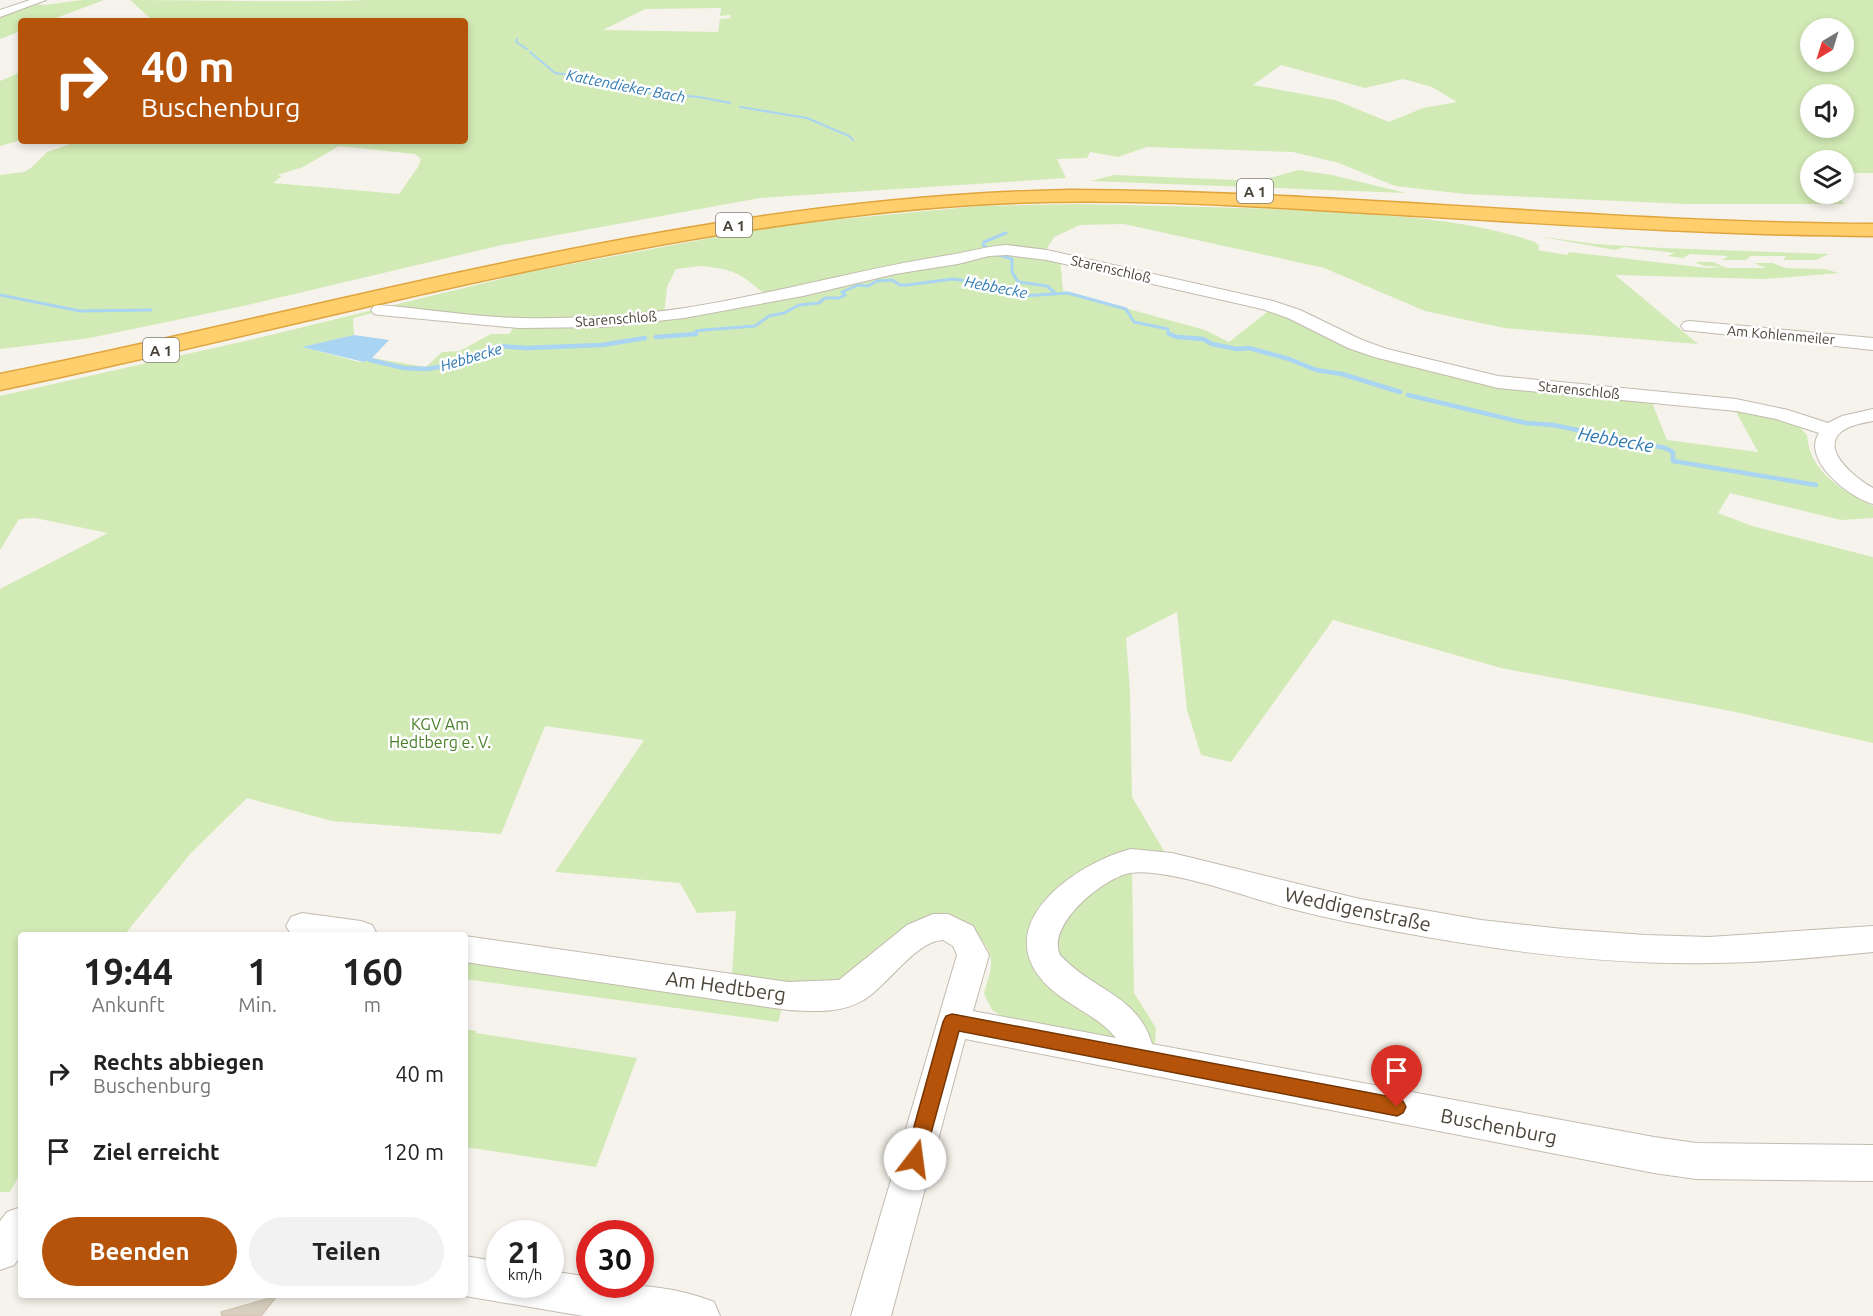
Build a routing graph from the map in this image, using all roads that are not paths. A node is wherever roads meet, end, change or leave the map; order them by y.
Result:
1 (41, 0) edge
2 (0, 14) edge
3 (1063, 181) dead end
4 (982, 188) junction
5 (1397, 190) dead end
6 (1388, 208) junction
7 (1528, 208) junction
8 (1873, 220) edge
9 (1488, 224) dead end
10 (1868, 237) edge
11 (377, 300) junction
12 (315, 308) junction
13 (1690, 326) dead end
14 (1873, 344) edge
15 (0, 369) edge
16 (0, 382) edge
17 (1873, 415) edge
18 (1830, 430) junction
19 (1873, 498) edge
20 (302, 926) dead end
21 (346, 932) edge
22 (1873, 939) edge
23 (468, 949) edge
24 (952, 1022) junction
25 (1140, 1059) junction
26 (1873, 1163) edge
27 (18, 1230) edge
28 (0, 1251) edge
29 (468, 1277) edge
30 (486, 1280) edge
31 (564, 1293) edge
32 (700, 1316) edge
33 (871, 1316) edge

1 - 2 street
3 - 4 highway
4 - 7 highway, A 1
4 - 11 highway, A 1
5 - 7 highway
6 - 9 highway
6 - 10 highway, A 1
6 - 11 highway, A 1
7 - 8 highway, A 1
11 - 12 highway, A 1
11 - 18 street, Starenschloß
12 - 15 highway, A 1
12 - 16 highway, A 1
13 - 14 street, Am Kohlenmeiler
17 - 18 street
18 - 19 street
20 - 21 street
22 - 25 street, Weddigenstraße
23 - 24 street, Am Hedtberg
24 - 25 street, Buschenburg
24 - 33 street
25 - 26 street, Buschenburg
27 - 28 street
29 - 30 street
31 - 32 street

